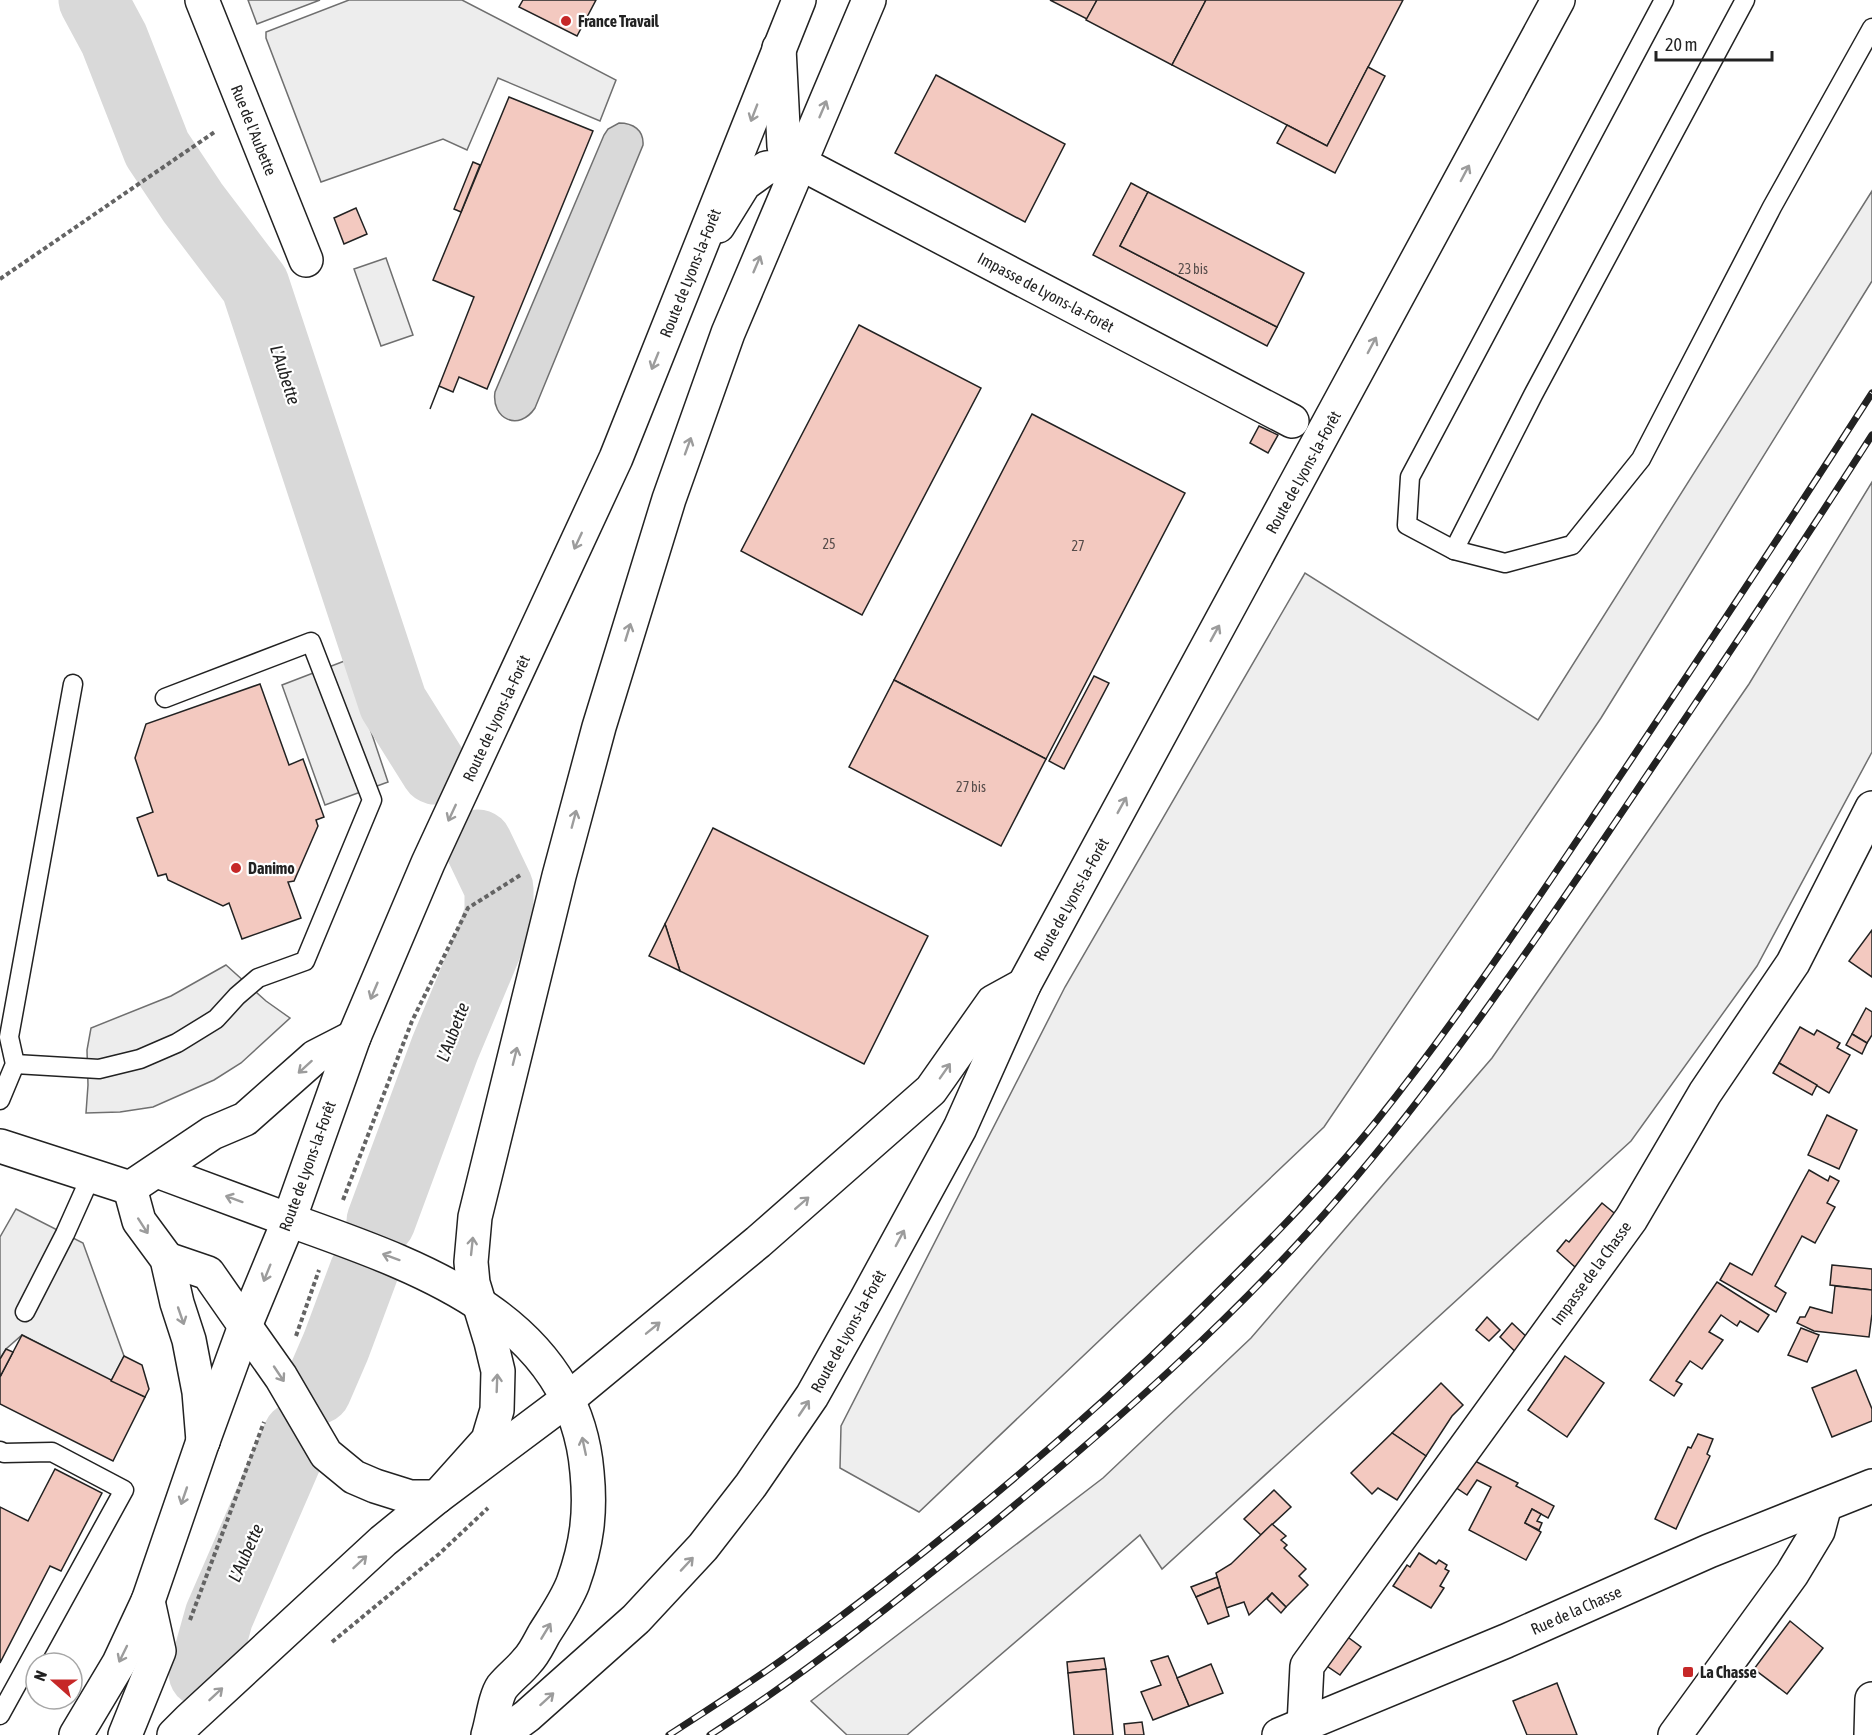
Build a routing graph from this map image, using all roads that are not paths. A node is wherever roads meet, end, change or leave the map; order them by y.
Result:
1 (202, 0) edge
2 (798, 0) edge
3 (869, 0) edge
4 (1558, 0) edge
5 (1664, 0) edge
6 (1745, 0) edge
7 (1872, 28) edge
8 (779, 48) junction
9 (800, 163) junction
10 (306, 260) dead end
11 (692, 268) junction
12 (1292, 421) dead end
13 (1454, 550) junction
14 (73, 684) dead end
15 (165, 698) dead end
16 (1872, 808) edge
17 (1024, 985) junction
18 (354, 1036) junction
19 (15, 1064) junction
20 (0, 1100) edge
21 (0, 1146) edge
22 (157, 1171) junction
23 (91, 1176) junction
24 (130, 1188) junction
25 (289, 1220) junction
26 (167, 1259) junction
27 (480, 1303) junction
28 (25, 1312) dead end
29 (245, 1326) junction
30 (567, 1398) junction
31 (203, 1441) junction
32 (0, 1451) edge
33 (1872, 1485) edge
34 (437, 1497) junction
35 (1825, 1505) junction
36 (148, 1601) junction
37 (0, 1715) edge
38 (1292, 1730) edge
39 (76, 1735) edge
40 (125, 1735) edge
41 (174, 1735) edge
42 (488, 1735) edge
43 (501, 1735) edge
44 (1676, 1735) edge

1 - 10 main road, Rue de l'Aubette
2 - 8 main road, Route de Lyons-la-Forêt
9 -> 3 main road
17 -> 4 main road, Route de Lyons-la-Forêt
5 - 13 lane
6 - 13 lane
7 - 13 lane
8 - 9 main road
8 -> 11 main road, Route de Lyons-la-Forêt
9 - 11 main road
9 - 12 main road, Impasse de Lyons-la-Forêt
27 -> 9 main road
11 -> 18 main road, Route de Lyons-la-Forêt
14 - 19 lane
15 - 19 lane
16 - 38 main road, Impasse de la Chasse
30 -> 17 main road
43 -> 17 main road, Route de Lyons-la-Forêt
18 -> 22 main road
18 - 25 main road, Route de Lyons-la-Forêt
19 - 20 lane
21 - 23 main road
22 - 24 main road
25 -> 22 main road
23 - 24 main road
23 - 28 lane
24 -> 26 main road
27 -> 25 main road
25 -> 29 main road, Route de Lyons-la-Forêt
26 - 29 main road
26 -> 31 main road
27 - 30 main road
34 -> 27 main road
29 - 31 main road, Route de Lyons-la-Forêt
29 -> 34 main road
30 - 34 main road
42 -> 30 main road
31 -> 36 main road, Route de Lyons-la-Forêt
32 - 37 lane
33 - 35 main road, Rue de la Chasse
41 -> 34 main road
35 - 38 main road, Rue de la Chasse
35 - 44 main road
36 -> 39 main road, Route de Lyons-la-Forêt
36 - 40 main road

